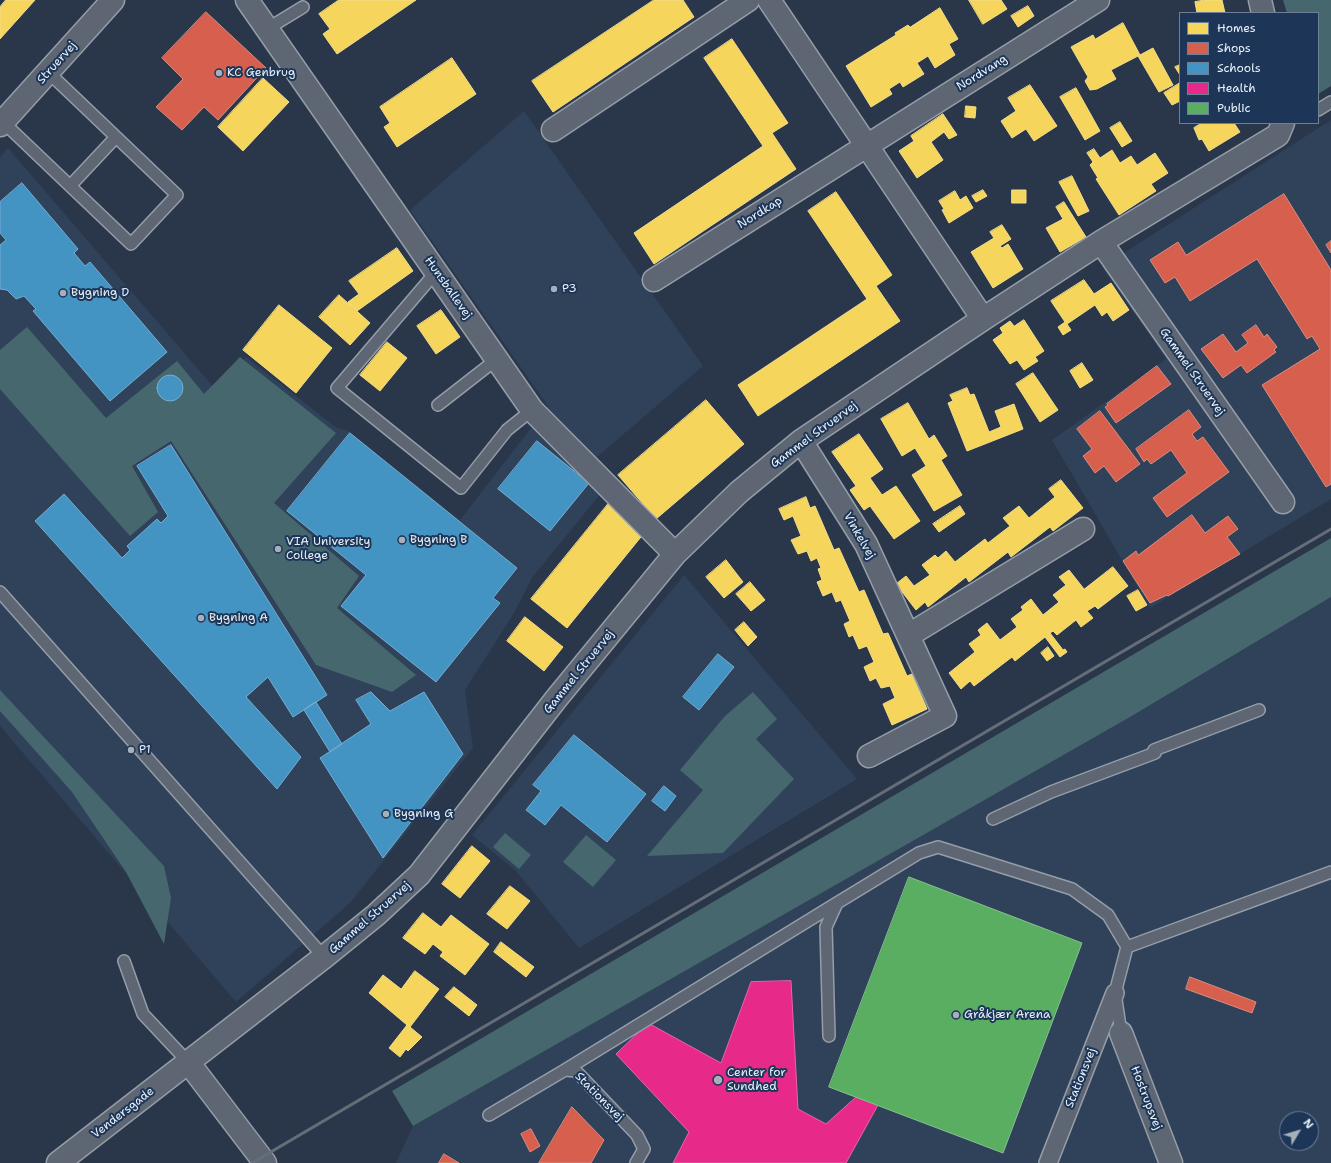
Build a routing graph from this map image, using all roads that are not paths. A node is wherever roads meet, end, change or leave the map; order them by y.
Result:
1 (113, 0) edge
2 (247, 0) edge
3 (748, 0) edge
4 (769, 0) edge
5 (1098, 0) edge
6 (1260, 0) edge
7 (303, 7) dead end
8 (1263, 12) edge
9 (267, 29) junction
10 (48, 72) junction
11 (1331, 102) edge
12 (1319, 109) edge
13 (2, 124) edge
14 (1280, 129) edge
15 (553, 130) dead end
16 (116, 137) junction
17 (866, 145) junction
18 (70, 186) junction
19 (1101, 242) junction
20 (436, 272) junction
21 (654, 280) dead end
22 (983, 319) junction
23 (497, 359) junction
24 (438, 405) dead end
25 (532, 410) junction
26 (801, 441) junction
27 (1283, 502) dead end
28 (1083, 529) dead end
29 (675, 554) junction
30 (0, 592) edge
31 (909, 635) junction
32 (1259, 710) dead end
33 (869, 756) dead end
34 (993, 819) dead end
35 (1331, 872) edge
36 (837, 903) junction
37 (1127, 947) junction
38 (324, 958) junction
39 (124, 961) dead end
40 (1115, 993) junction
41 (1121, 1033) joint
42 (829, 1036) dead end
43 (188, 1062) junction
44 (565, 1070) junction
45 (489, 1115) dead end
46 (58, 1163) edge
47 (264, 1163) edge
48 (636, 1163) edge
49 (1048, 1163) edge
50 (1171, 1163) edge

1 - 10 street, Struervej
2 - 9 street, Hunsballevej
3 - 15 street
4 - 17 street
5 - 17 street, Nordvang
6 - 8 street
7 - 9 lane
9 - 20 street, Hunsballevej
10 - 13 street, Struervej
10 - 16 lane
11 - 12 lane
13 - 18 lane
14 - 19 street, Gammel Struervej
16 - 18 lane
16 - 18 lane
17 - 21 street, Nordkap
17 - 22 street
19 - 22 street, Gammel Struervej
19 - 27 street, Gammel Struervej
20 - 23 street, Hunsballevej
20 - 25 lane
22 - 26 street, Gammel Struervej
23 - 24 lane
23 - 25 street, Hunsballevej
25 - 29 street, Hunsballevej
26 - 29 street, Gammel Struervej
26 - 31 street, Vinkelvej
28 - 31 street
29 - 38 street, Gammel Struervej
30 - 38 lane
31 - 33 street, Vinkelvej
32 - 34 lane
35 - 37 lane
36 - 37 lane
36 - 42 lane
36 - 44 lane
37 - 40 lane
38 - 43 street, Gammel Struervej
39 - 43 lane
40 - 41 lane
40 - 49 street, Stationsvej
41 - 50 street, Hostrupsvej
43 - 46 street, Vendersgade
43 - 47 street
44 - 45 lane, Stationsvej
44 - 48 lane, Stationsvej

